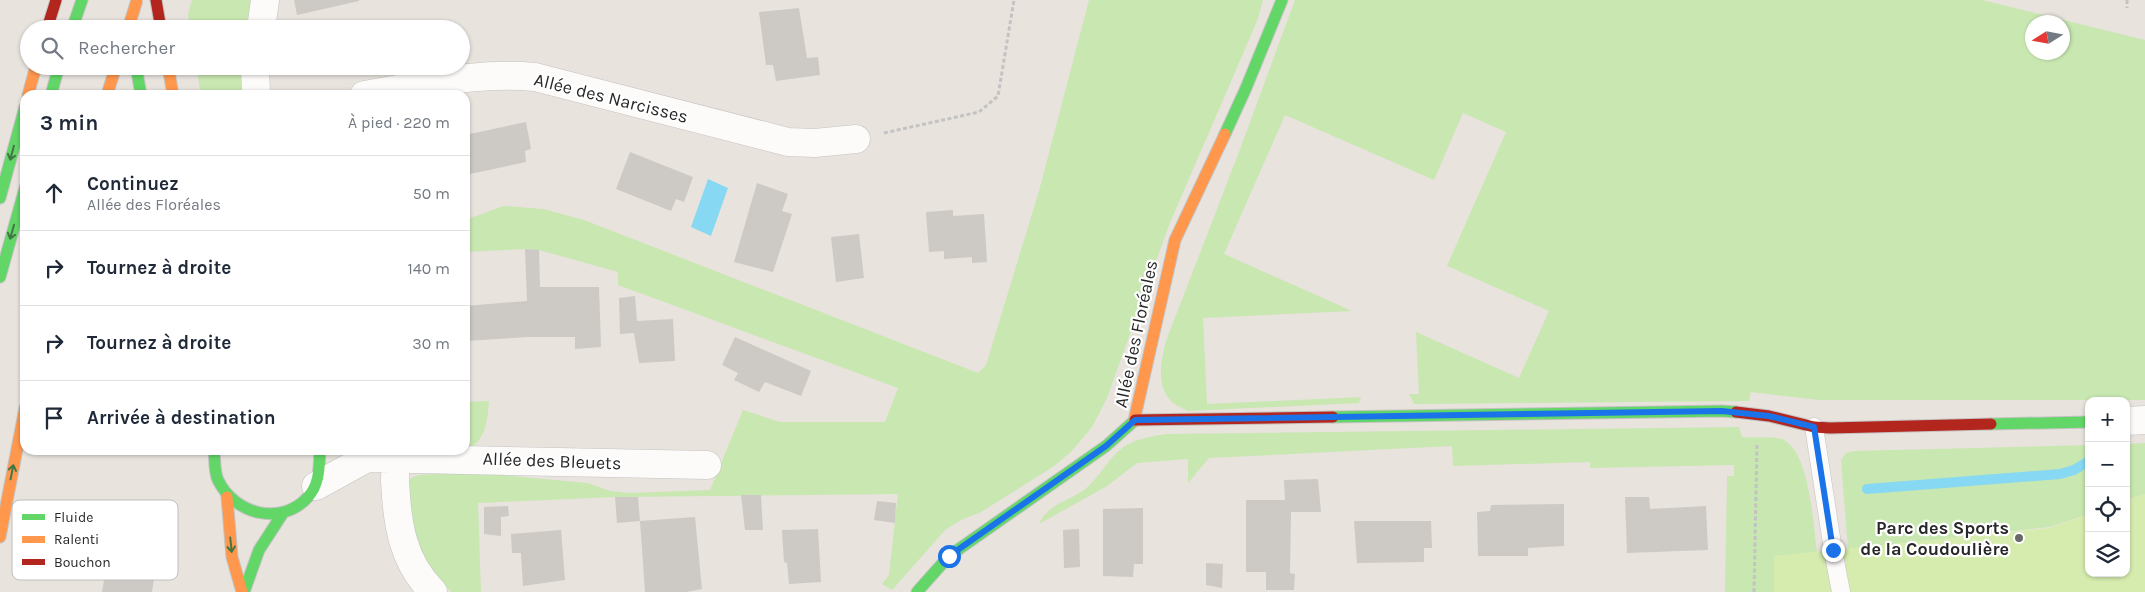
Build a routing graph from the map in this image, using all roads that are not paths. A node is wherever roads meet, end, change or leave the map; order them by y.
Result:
1 (56, 0) edge
2 (82, 0) edge
3 (124, 0) edge
4 (137, 0) edge
5 (156, 0) edge
6 (265, 0) edge
7 (1282, 0) edge
8 (49, 20) edge
9 (75, 20) edge
10 (127, 20) edge
11 (131, 20) edge
12 (159, 20) edge
13 (262, 20) edge
14 (34, 75) edge
15 (57, 75) edge
16 (114, 75) edge
17 (138, 75) edge
18 (170, 75) edge
19 (255, 75) edge
20 (29, 90) edge
21 (52, 90) edge
22 (109, 90) edge
23 (140, 90) edge
24 (172, 90) edge
25 (256, 90) edge
26 (394, 90) edge
27 (20, 125) edge
28 (856, 139) road end
29 (0, 198) edge
30 (20, 206) edge
31 (0, 277) edge
32 (1135, 420) junction
33 (2145, 420) edge
34 (2130, 421) edge
35 (2085, 422) edge
36 (1814, 427) junction
37 (20, 434) edge
38 (214, 455) edge
39 (320, 455) edge
40 (358, 455) edge
41 (396, 455) edge
42 (424, 455) edge
43 (707, 465) dead end
44 (316, 486) junction
45 (227, 497) junction
46 (283, 512) junction
47 (0, 537) edge
48 (243, 592) edge
49 (433, 592) edge
50 (917, 592) edge
51 (1841, 592) edge

1 - 8 main road
2 - 9 main road
3 - 10 main road
4 - 11 main road, bridge
5 - 12 main road
6 - 13 street
7 - 32 main road, Allée des Floréales
14 - 20 main road
15 - 21 main road
16 - 22 main road, bridge
17 - 23 main road
18 - 24 main road
19 - 25 street
26 - 28 street, Allée des Narcisses
27 -> 29 main road
30 -> 31 main road
32 - 36 main road
32 - 50 main road, Allée des Floréales
33 - 34 street
35 - 36 main road
36 - 51 lane
47 -> 37 main road
38 - 45 main road
39 - 44 main road
40 - 44 street, Allée des Bleuets
41 - 49 street
42 - 43 street, Allée des Bleuets
44 - 46 main road
45 - 46 main road
45 -> 48 main road
46 - 48 main road

